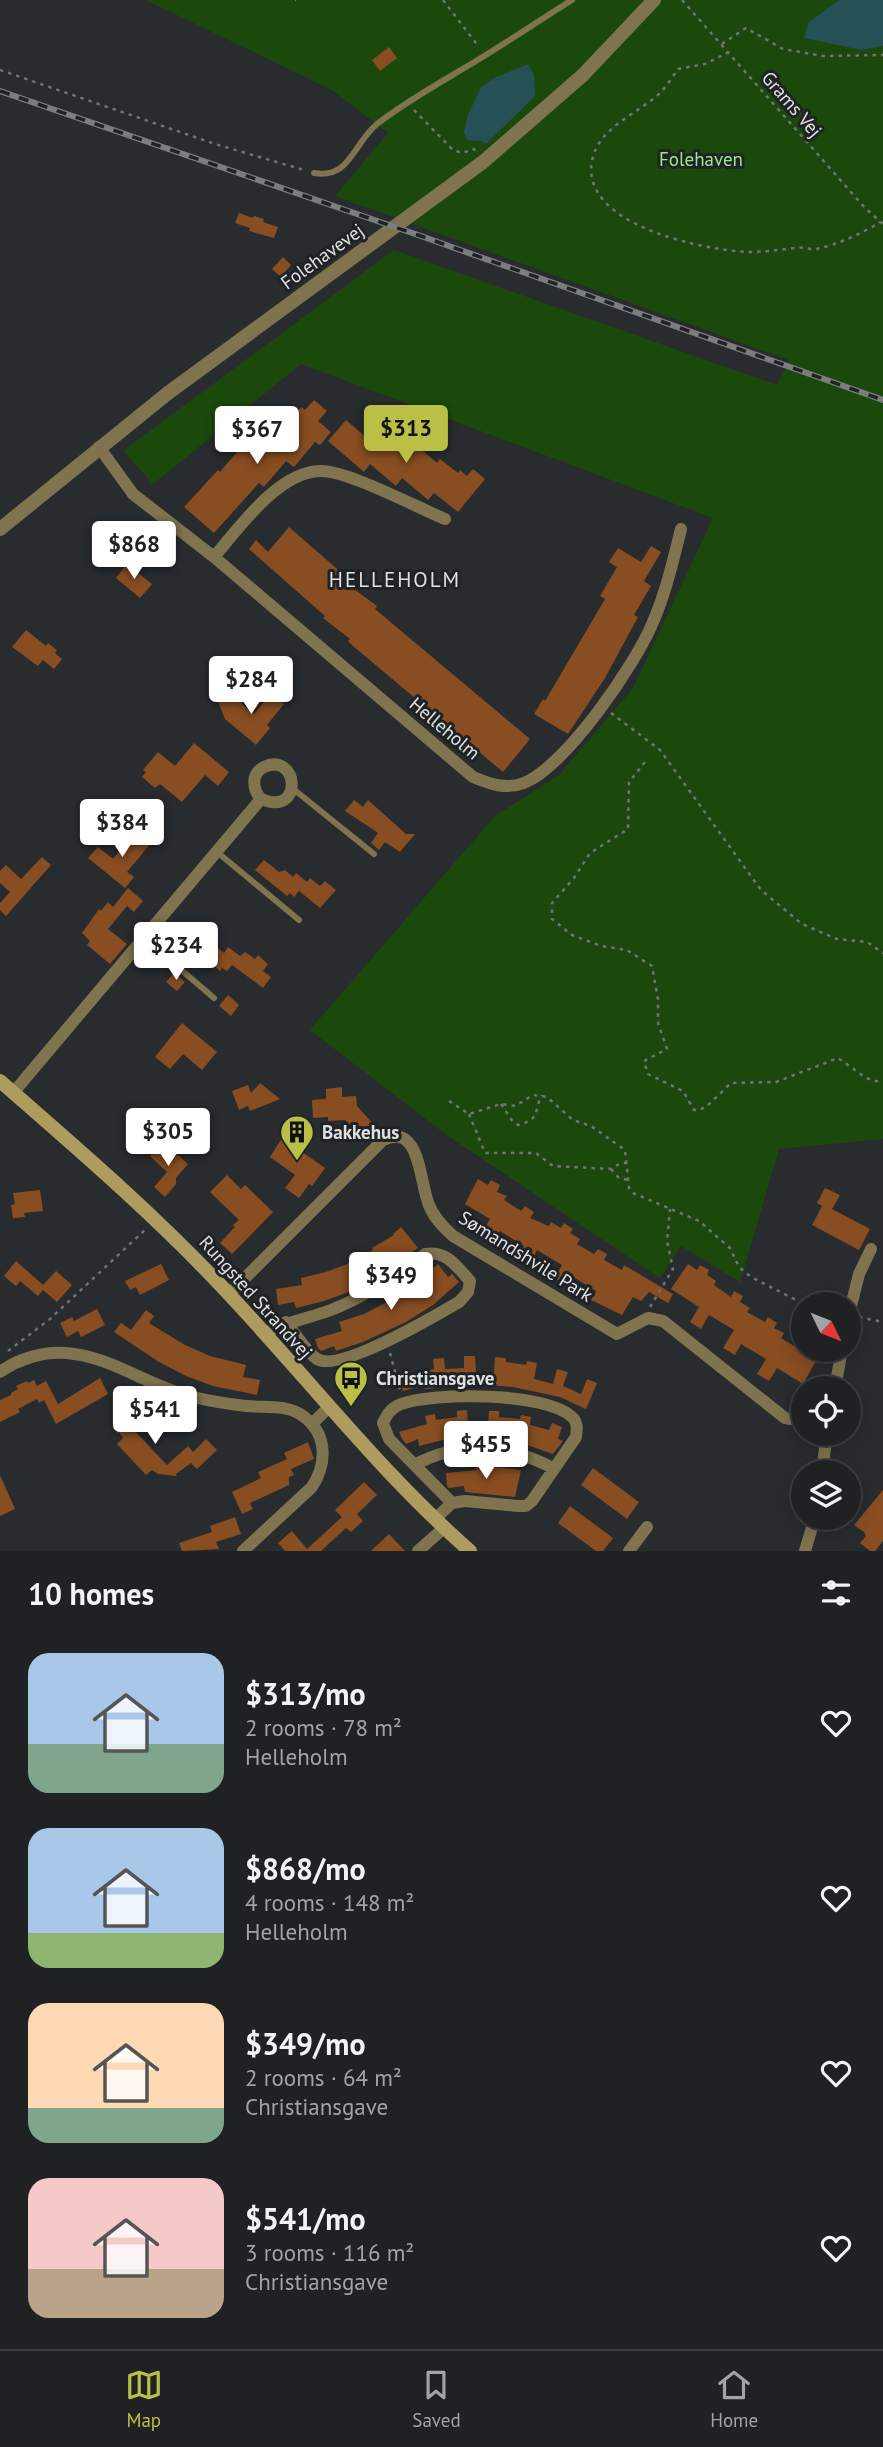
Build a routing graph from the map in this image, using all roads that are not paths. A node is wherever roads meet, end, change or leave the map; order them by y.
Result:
1 (572, 0) edge
2 (654, 0) edge
3 (314, 173) road end
4 (99, 447) junction
5 (445, 519) dead end
6 (0, 529) edge
7 (681, 530) dead end
8 (214, 557) junction
9 (292, 788) junction
10 (261, 799) junction
11 (217, 852) junction
12 (374, 854) dead end
13 (299, 920) dead end
14 (144, 938) junction
15 (214, 998) dead end
16 (0, 1081) edge
17 (13, 1093) junction
18 (871, 1249) dead end
19 (854, 1292) edge
20 (229, 1294) junction
21 (286, 1322) junction
22 (264, 1334) junction
23 (0, 1372) edge
24 (329, 1408) junction
25 (791, 1419) edge
26 (312, 1424) junction
27 (415, 1465) junction
28 (554, 1469) junction
29 (452, 1503) junction
30 (439, 1523) junction
31 (647, 1527) dead end
32 (811, 1530) edge
33 (243, 1551) edge
34 (418, 1551) edge
35 (470, 1551) edge
36 (629, 1551) edge
37 (805, 1551) edge

1 - 3 lane
2 - 4 street, Folehavevej
4 - 6 street, Folehavevej
4 - 8 street, Helleholm
5 - 8 street
7 - 8 street, Helleholm
9 - 10 street
9 - 10 street
9 - 12 lane
10 - 11 street
11 - 13 lane
11 - 14 street
14 - 15 lane
14 - 17 street
16 - 17 main road, Rungsted Strandvej
17 - 20 main road, Rungsted Strandvej
18 - 19 street
20 - 22 main road, Rungsted Strandvej
20 - 25 street, Sømandshvile Park
21 - 21 street
21 - 22 street
22 - 24 main road, Rungsted Strandvej
23 - 26 street
24 - 26 street
24 - 30 main road, Rungsted Strandvej
26 - 33 street
27 - 28 street
27 - 28 street
27 - 29 street
28 - 29 street
29 - 30 street
30 - 34 street
30 - 35 main road, Rungsted Strandvej
31 - 36 street
32 - 37 street

